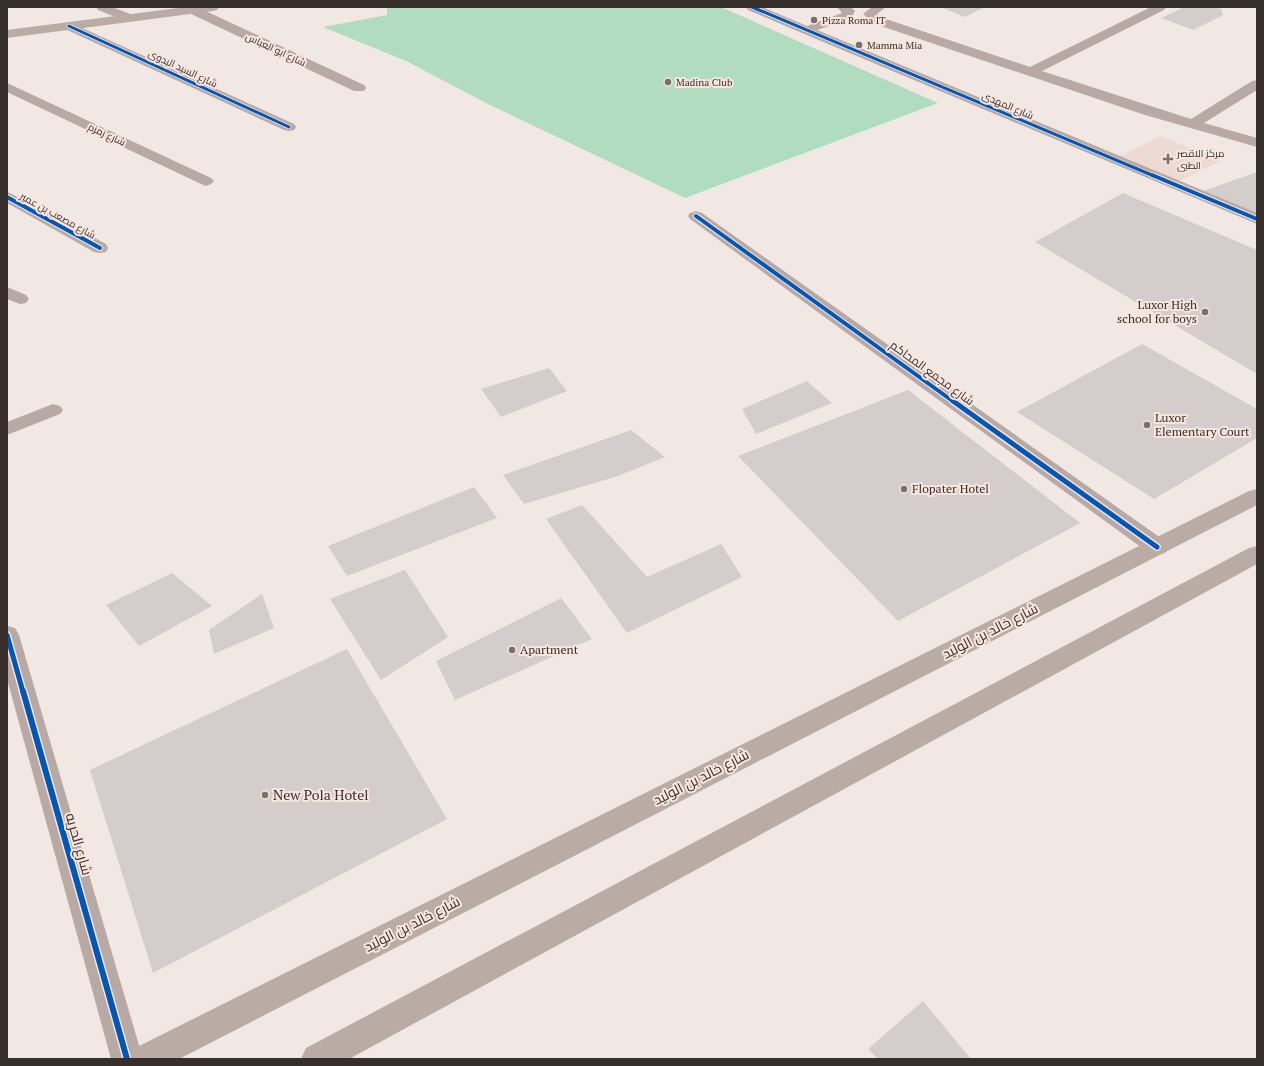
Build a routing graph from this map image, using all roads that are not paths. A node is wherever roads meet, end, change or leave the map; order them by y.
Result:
1 (212, 7) edge
2 (752, 7) edge
3 (843, 7) edge
4 (880, 7) edge
5 (1160, 7) edge
6 (106, 9) edge
7 (193, 10) junction
8 (132, 12) edge
9 (7, 24) edge
10 (69, 26) junction
11 (806, 30) junction
12 (7, 34) edge
13 (1031, 72) junction
14 (1257, 84) edge
15 (7, 87) edge
16 (359, 88) dead end
17 (1192, 124) junction
18 (289, 127) dead end
19 (1257, 143) edge
20 (206, 181) dead end
21 (7, 198) edge
22 (696, 216) dead end
23 (1257, 219) edge
24 (100, 248) dead end
25 (53, 410) dead end
26 (7, 429) edge
27 (1257, 496) edge
28 (1157, 546) junction
29 (1257, 554) edge
30 (7, 635) edge
31 (127, 1059) edge
32 (146, 1059) edge
33 (317, 1059) edge

1 - 7 main road
2 - 11 street, شارع المهدى
3 - 11 street
4 - 13 street
5 - 13 street
6 - 8 main road
6 - 9 main road
7 - 8 main road
7 - 16 street, شارع ابو العباس
8 - 10 main road
10 - 12 main road
10 - 18 street, شارع السيد البدوى
11 - 23 street, شارع المهدى
13 - 17 street
14 - 17 street
15 - 20 street, شارع زمزم
17 - 19 street
21 - 24 street, شارع مصعب بن عمير
22 - 28 street, شارع مجمع المحاكم
25 - 26 street
27 - 28 main road, شارع خالد بن الوليد
28 - 32 main road, شارع خالد بن الوليد
29 - 33 main road
30 - 31 street, شارع الحريه

